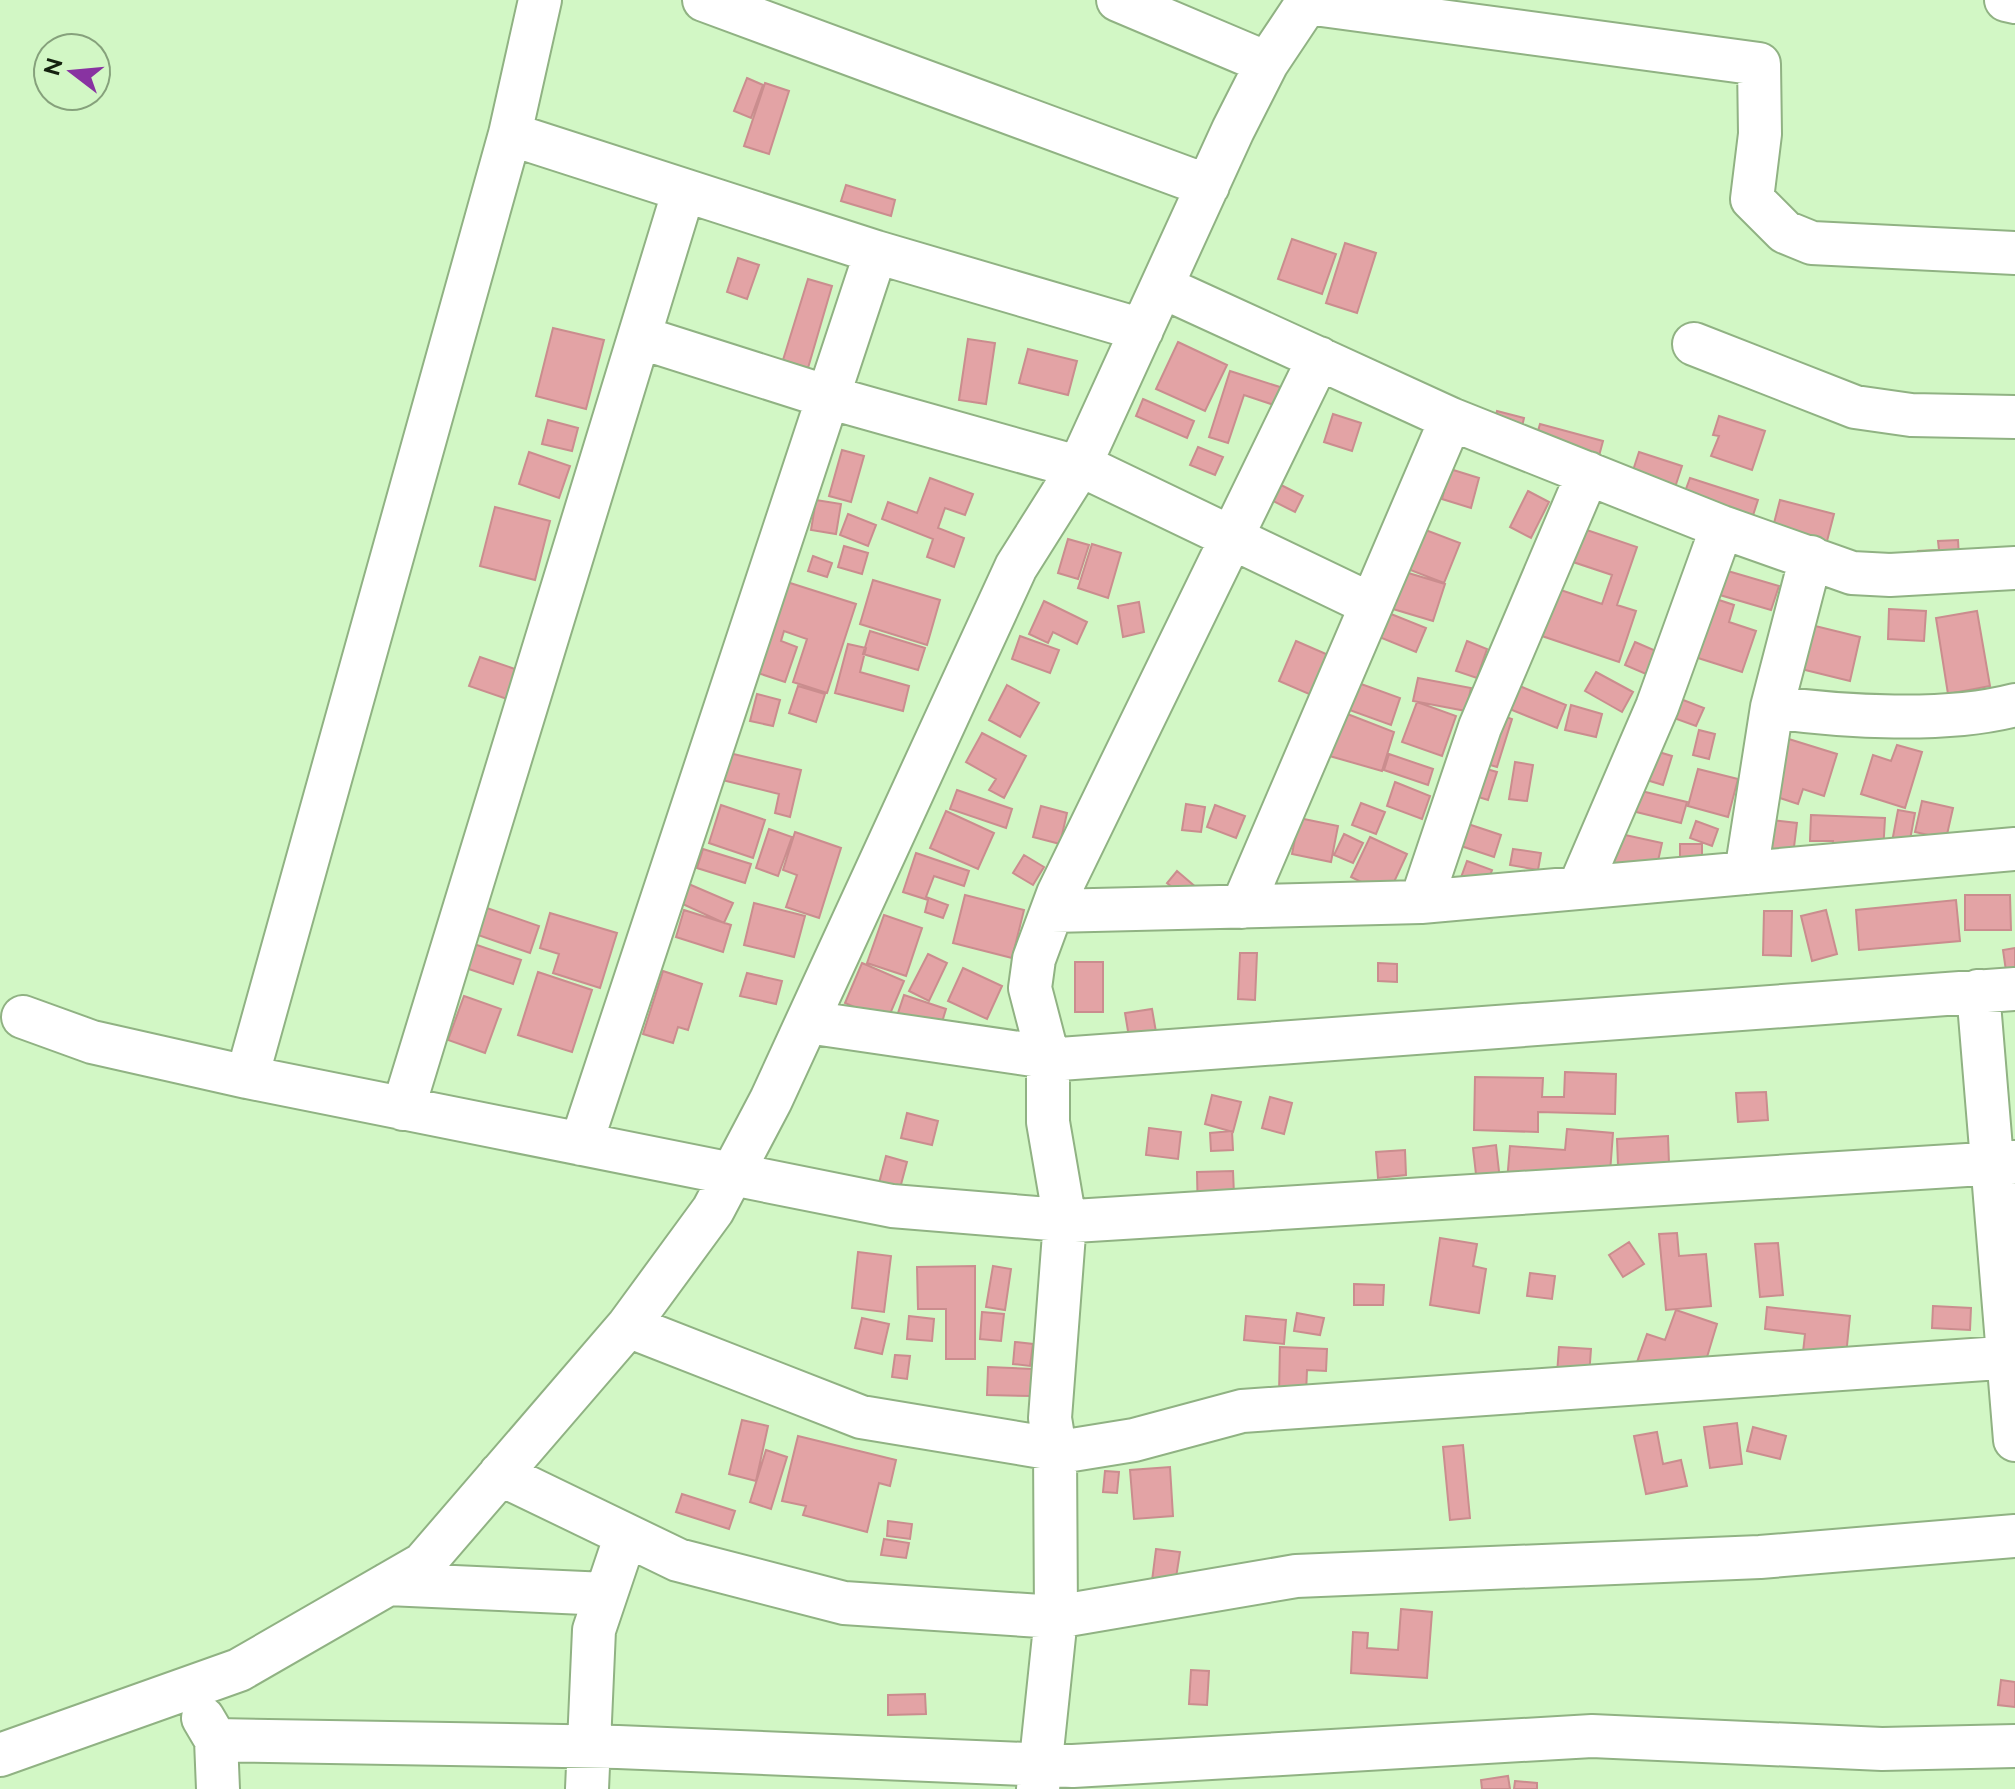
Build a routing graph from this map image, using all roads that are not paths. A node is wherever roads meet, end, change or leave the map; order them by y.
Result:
1 (540, 0) edge
2 (704, 0) edge
3 (1118, 0) edge
4 (2006, 0) edge
5 (1307, 1) edge
6 (2015, 2) edge
7 (1267, 63) junction
8 (510, 134) junction
9 (1208, 186) junction
10 (684, 190) junction
11 (876, 252) junction
12 (2015, 253) edge
13 (1180, 295) dead end
14 (1142, 330) junction
15 (639, 337) junction
16 (1694, 344) dead end
17 (1319, 358) junction
18 (828, 397) junction
19 (2015, 417) edge
20 (1451, 419) junction
21 (1079, 467) junction
22 (1588, 473) junction
23 (1722, 527) junction
24 (1231, 537) junction
25 (1811, 557) junction
26 (2015, 568) edge
27 (1370, 604) junction
28 (2015, 705) edge
29 (1772, 707) junction
30 (2015, 849) edge
31 (1746, 873) junction
32 (1579, 888) junction
33 (1421, 902) junction
34 (1242, 907) junction
35 (1052, 911) junction
36 (1996, 990) edge
37 (23, 1017) dead end
38 (821, 1024) dead end
39 (1048, 1057) junction
40 (247, 1077) junction
41 (403, 1109) junction
42 (581, 1144) junction
43 (2002, 1163) edge
44 (732, 1174) junction
45 (1065, 1221) junction
46 (628, 1326) junction
47 (2011, 1357) edge
48 (2015, 1440) edge
49 (1055, 1449) junction
50 (500, 1474) junction
51 (626, 1535) junction
52 (2015, 1536) edge
53 (388, 1584) junction
54 (606, 1594) junction
55 (1056, 1617) junction
56 (187, 1688) junction
57 (216, 1740) junction
58 (2015, 1746) edge
59 (589, 1747) junction
60 (0, 1755) edge
61 (1039, 1777) edge
62 (218, 1789) edge
63 (587, 1789) edge

1 - 8 street
2 - 9 street
3 - 7 street
4 - 6 street
5 - 7 street
5 - 12 street
7 - 9 street
8 - 10 street
8 - 40 street
9 - 14 street
10 - 11 street
10 - 15 street
11 - 14 street
11 - 18 street
13 - 17 street
14 - 21 street
15 - 18 street
15 - 41 street
16 - 19 street
17 - 20 street
17 - 24 street
18 - 21 street
18 - 42 street
20 - 22 street
20 - 27 street
21 - 24 street
21 - 44 street
22 - 23 street
22 - 33 street
23 - 25 street
23 - 32 street
24 - 27 street
24 - 35 street
25 - 26 street
25 - 29 street
27 - 34 street
28 - 29 street
29 - 31 street
30 - 31 street
31 - 32 street
32 - 33 street
33 - 34 street
34 - 35 street
35 - 39 street
36 - 39 street
36 - 43 street
37 - 40 street
38 - 39 street
39 - 45 street
40 - 41 street
41 - 42 street
42 - 44 street
43 - 45 street
43 - 47 street
44 - 45 street
44 - 46 street
45 - 49 street
46 - 49 street
46 - 50 street
47 - 48 street
47 - 49 street
49 - 55 street
50 - 51 street
50 - 53 street
51 - 54 street
51 - 55 street
52 - 55 street
53 - 54 street
53 - 56 street
54 - 59 street
55 - 61 street
56 - 57 street
56 - 60 street
57 - 59 street
57 - 62 street
58 - 61 street
59 - 61 street
59 - 63 street

